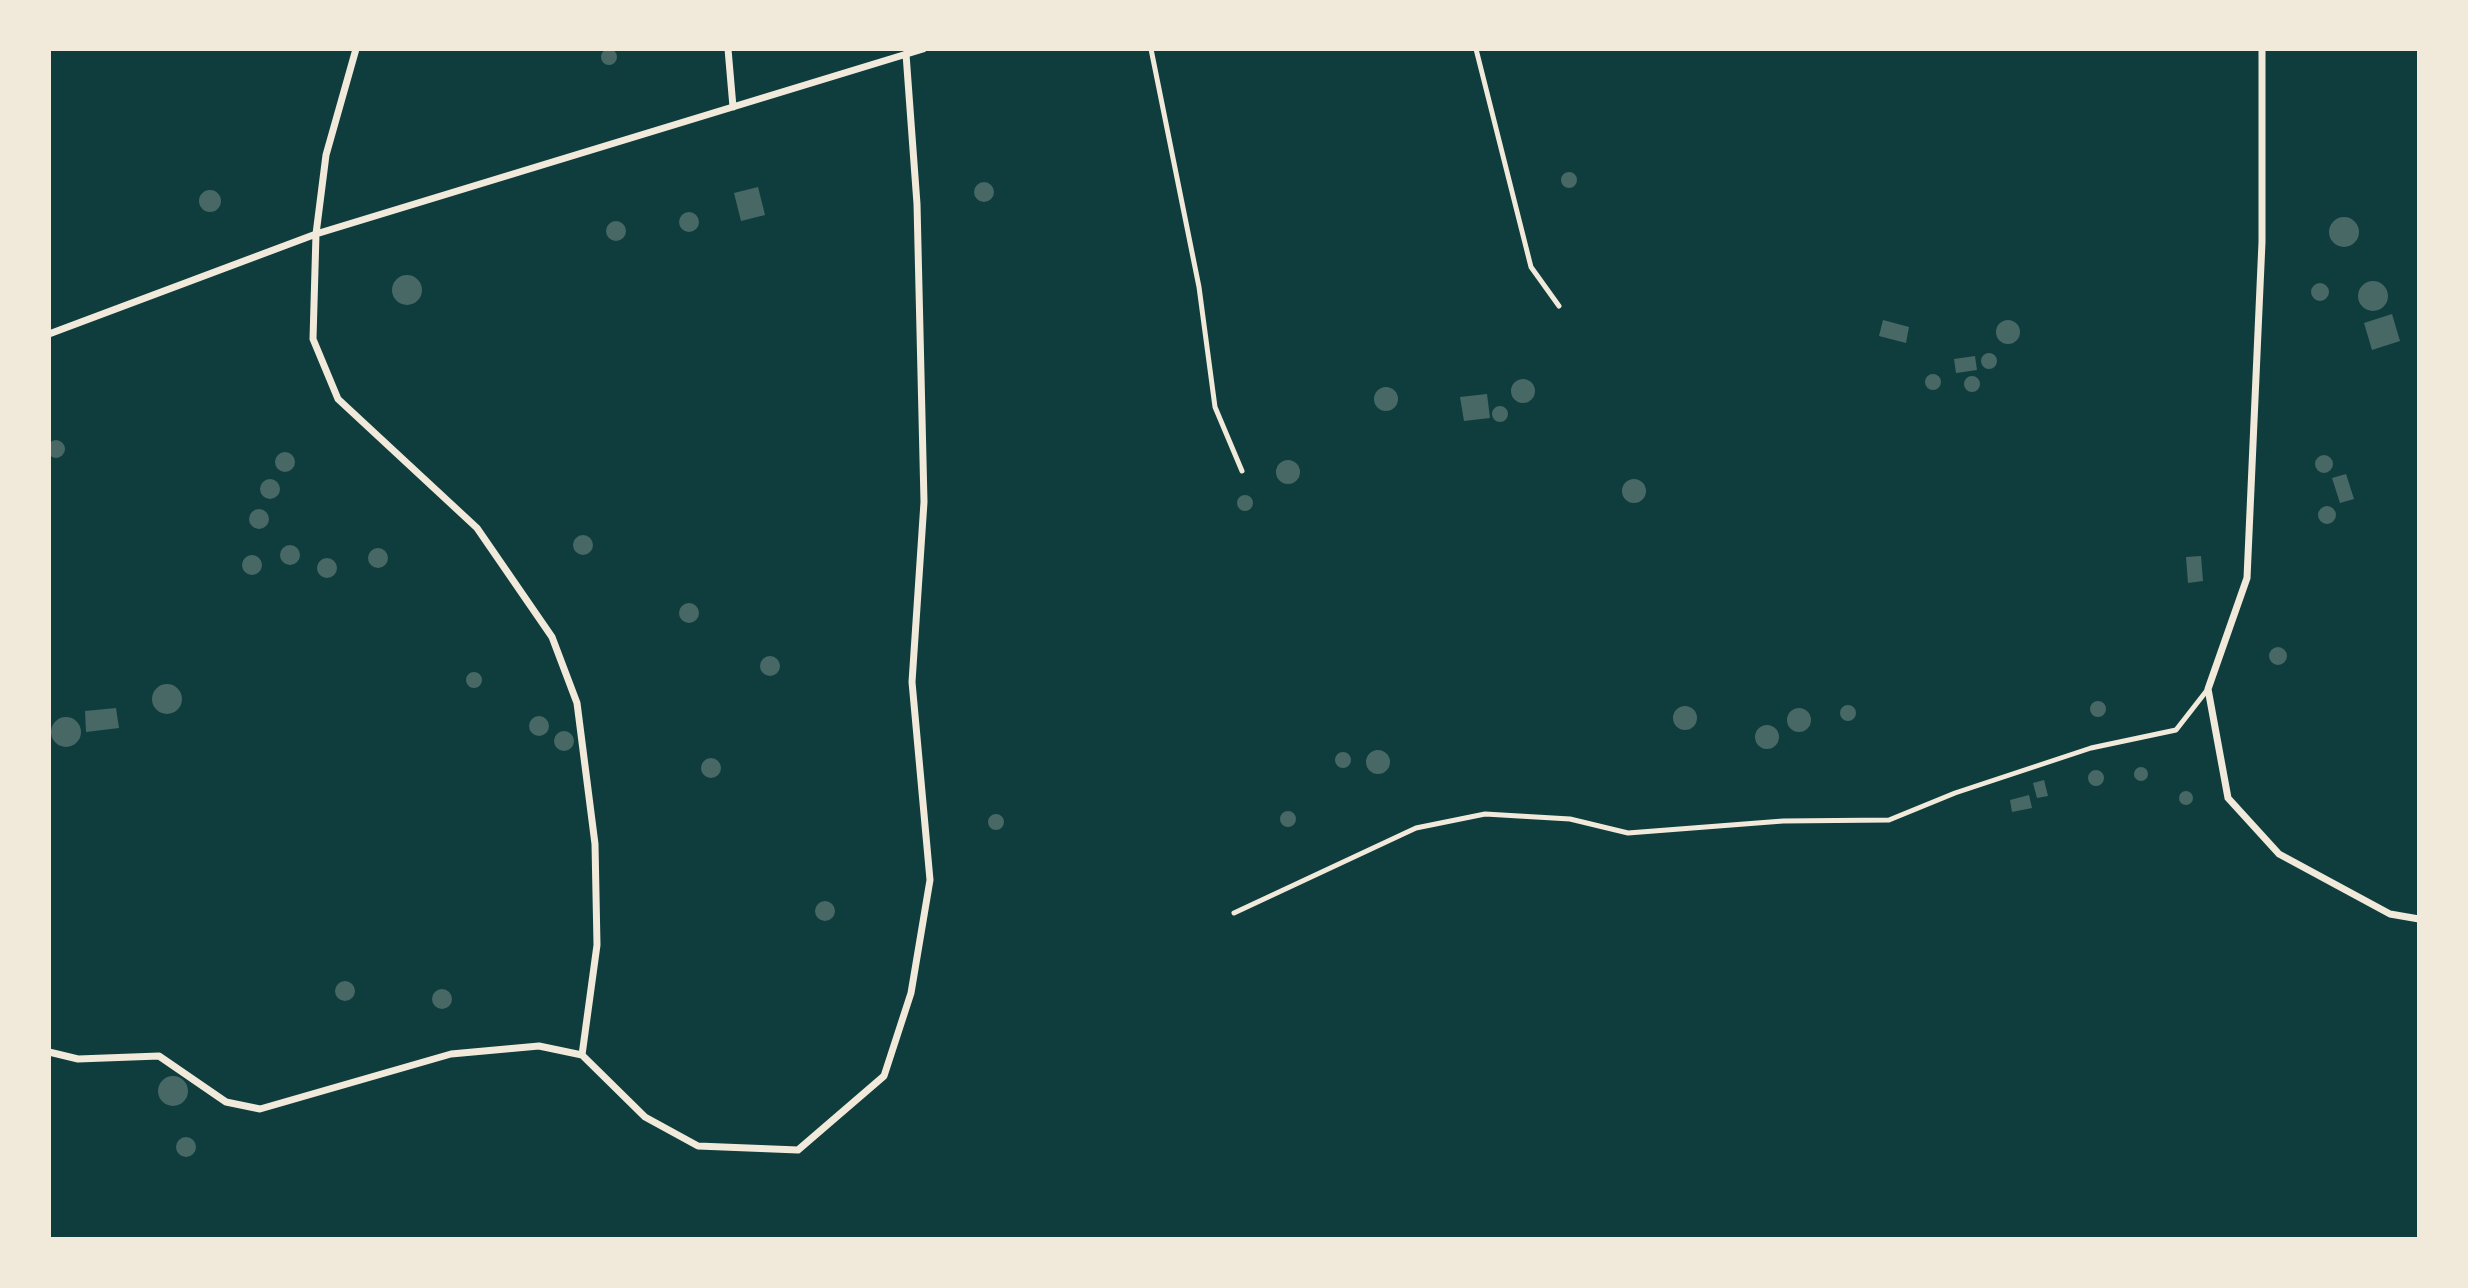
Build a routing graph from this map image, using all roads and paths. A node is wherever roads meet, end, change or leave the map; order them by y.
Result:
1 (356, 49) edge
2 (728, 49) edge
3 (923, 49) edge
4 (1151, 49) edge
5 (1476, 49) edge
6 (2262, 49) edge
7 (906, 54) junction
8 (733, 107) junction
9 (316, 234) junction
10 (1559, 306) dead end
11 (49, 334) edge
12 (1242, 471) dead end
13 (2208, 690) junction
14 (1234, 913) dead end
15 (2419, 919) edge
16 (49, 1052) edge
17 (582, 1055) junction

1 - 9 street
2 - 8 street
3 - 7 street
4 - 12 lane
5 - 10 lane
6 - 13 street
7 - 8 street
7 - 17 street
8 - 9 street
9 - 11 street
9 - 17 street
13 - 14 lane
13 - 15 street
16 - 17 street

